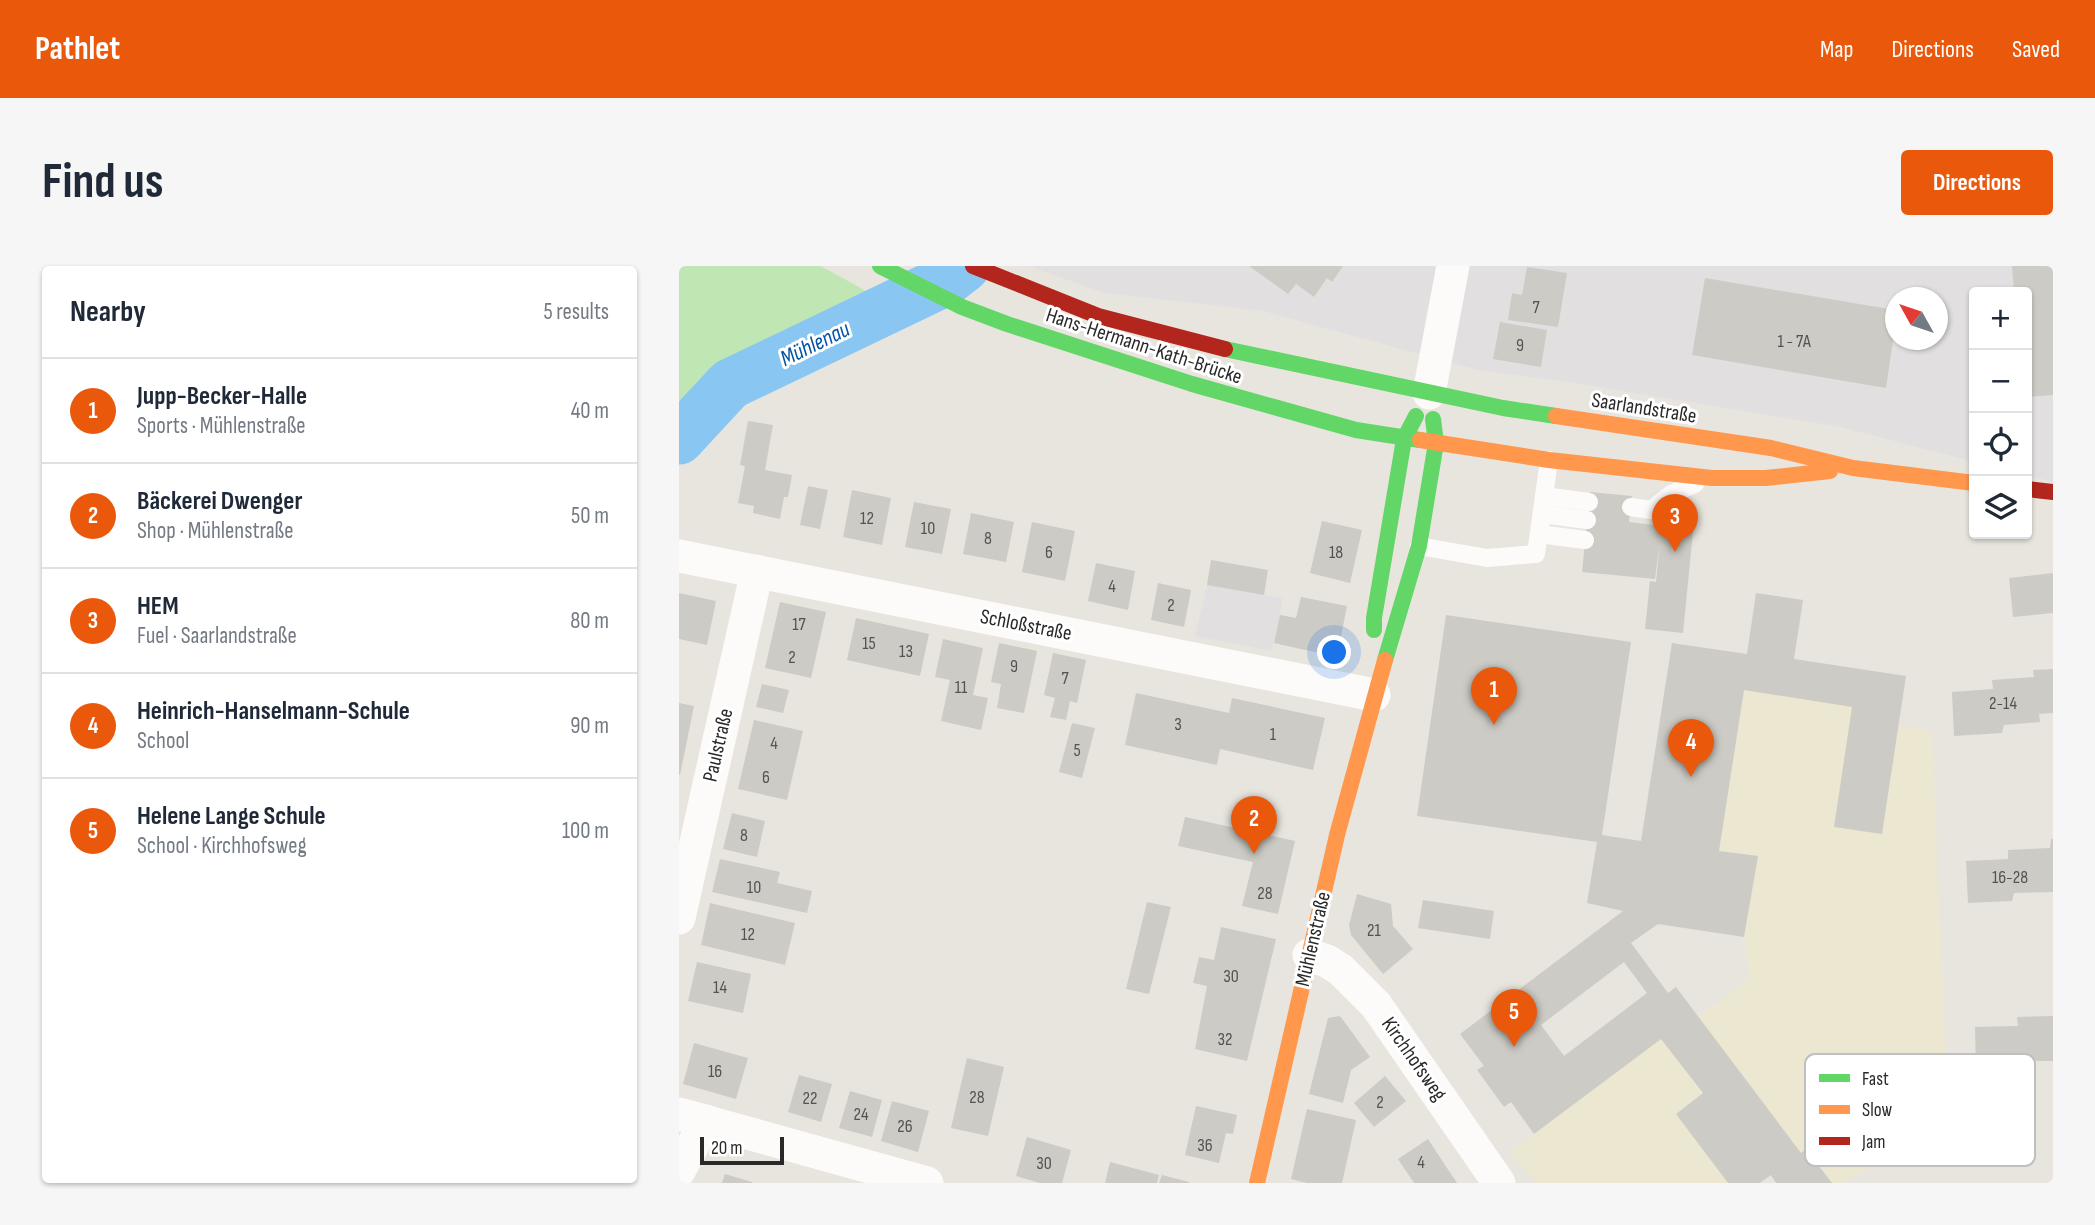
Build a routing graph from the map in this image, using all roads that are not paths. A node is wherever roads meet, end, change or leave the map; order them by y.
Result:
1 (880, 266) edge
2 (973, 266) edge
3 (1453, 266) edge
4 (1429, 393) junction
5 (1404, 439) junction
6 (1436, 443) junction
7 (1549, 460) junction
8 (1853, 468) junction
9 (1712, 478) junction
10 (1969, 482) edge
11 (2032, 490) edge
12 (2053, 492) edge
13 (1543, 505) junction
14 (1631, 507) dead end
15 (1588, 511) dead end
16 (1539, 534) junction
17 (1585, 540) dead end
18 (1419, 546) junction
19 (679, 556) edge
20 (757, 571) junction
21 (1374, 695) junction
22 (679, 919) edge
23 (1309, 955) junction
24 (692, 1118) edge
25 (679, 1171) edge
26 (927, 1183) edge
27 (1257, 1183) edge
28 (1499, 1183) edge

1 - 5 main road, Hans-Hermann-Kath-Brücke
2 - 4 main road, Hans-Hermann-Kath-Brücke
3 - 4 street, Mühlenstraße
4 - 5 main road, Mühlenstraße
4 - 6 main road, Mühlenstraße
4 - 8 main road, Saarlandstraße
5 - 6 main road, Hans-Hermann-Kath-Brücke
5 - 21 main road, Mühlenstraße
6 - 7 main road, Saarlandstraße
6 - 18 main road, Mühlenstraße
7 - 9 main road, Saarlandstraße
7 - 13 lane
8 - 9 main road, Saarlandstraße
8 - 10 main road, Saarlandstraße
9 - 14 lane
11 - 12 main road
13 - 15 lane
13 - 16 lane
16 - 17 lane
16 - 18 lane
18 - 21 main road, Mühlenstraße
19 - 20 street, Schloßstraße
20 - 21 street, Schloßstraße
20 - 22 street, Paulstraße
21 - 23 main road, Mühlenstraße
23 - 27 main road, Mühlenstraße
23 - 28 street, Kirchhofsweg
24 - 25 street
24 - 26 street

